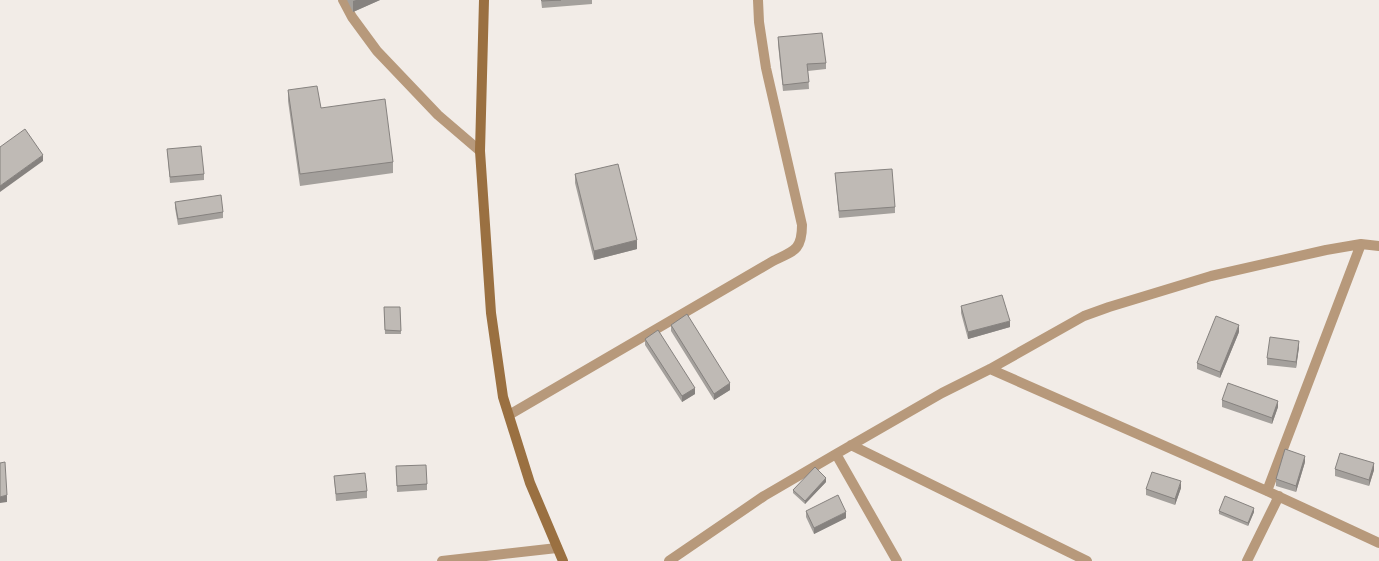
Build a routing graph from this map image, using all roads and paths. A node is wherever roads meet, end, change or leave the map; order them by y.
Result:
1 (343, 0) edge
2 (484, 0) edge
3 (758, 0) edge
4 (480, 151) junction
5 (1361, 244) junction
6 (1379, 246) edge
7 (990, 369) junction
8 (509, 415) junction
9 (851, 445) junction
10 (836, 454) junction
11 (1267, 491) junction
12 (1279, 496) junction
13 (1379, 543) edge
14 (557, 548) junction
15 (1068, 557) edge
16 (442, 561) edge
17 (563, 561) edge
18 (669, 561) edge
19 (898, 561) edge
20 (1087, 561) edge
21 (1247, 561) edge

1 - 4 street
2 - 4 main road
3 - 8 street
4 - 8 main road
5 - 6 street
5 - 7 street
5 - 11 street
7 - 9 street
7 - 11 street
8 - 14 main road
9 - 10 street
9 - 15 street
10 - 18 street
10 - 19 street
11 - 12 street
12 - 13 street
12 - 21 street
14 - 16 street
14 - 17 main road
15 - 20 street

